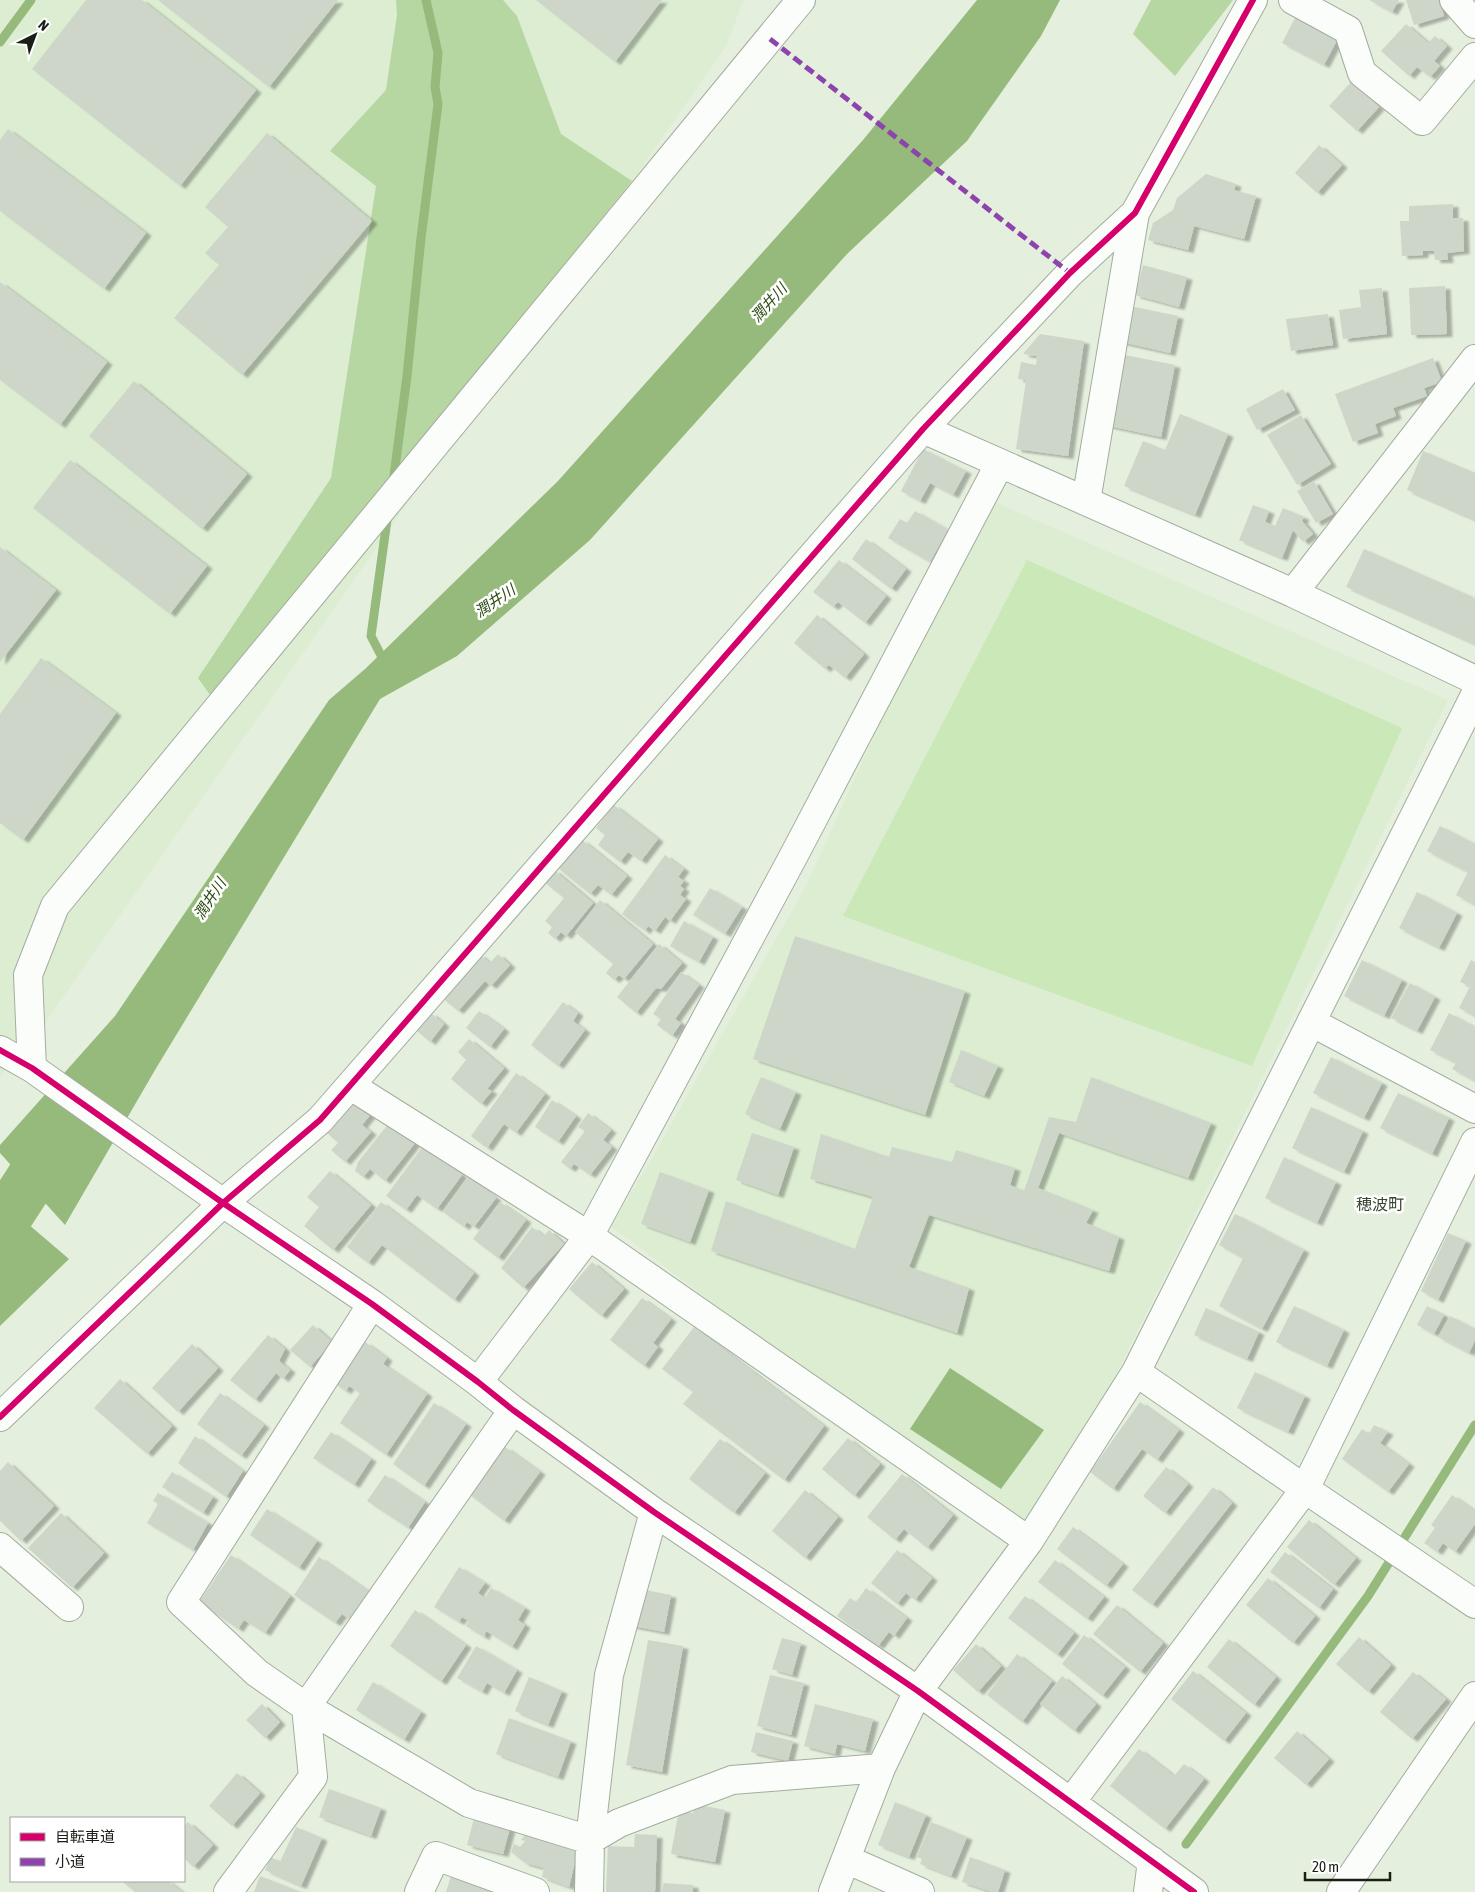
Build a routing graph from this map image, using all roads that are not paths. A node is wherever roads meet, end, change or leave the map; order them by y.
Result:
1 (802, 0) edge
2 (1253, 0) edge
3 (1294, 0) edge
4 (1454, 0) edge
5 (1475, 24) edge
6 (1475, 57) edge
7 (1135, 213) junction
8 (1475, 359) edge
9 (923, 429) junction
10 (1000, 463) junction
11 (1086, 501) junction
12 (1293, 593) junction
13 (1475, 680) edge
14 (1475, 695) edge
15 (1311, 1022) junction
16 (0, 1050) edge
17 (32, 1068) junction
18 (350, 1086) junction
19 (1475, 1109) edge
20 (1475, 1142) edge
21 (224, 1202) junction
22 (589, 1236) junction
23 (372, 1304) junction
24 (1136, 1372) junction
25 (478, 1382) junction
26 (513, 1410) junction
27 (0, 1417) edge
28 (1305, 1490) junction
29 (654, 1512) junction
30 (1029, 1541) junction
31 (0, 1547) edge
32 (1475, 1604) edge
33 (70, 1607) dead end
34 (918, 1691) junction
35 (1475, 1696) edge
36 (306, 1706) junction
37 (881, 1768) junction
38 (1071, 1802) junction
39 (590, 1840) junction
40 (846, 1859) junction
41 (1152, 1861) junction
42 (228, 1892) edge
43 (419, 1892) edge
44 (535, 1892) edge
45 (589, 1892) edge
46 (833, 1892) edge
47 (920, 1892) edge
48 (1148, 1892) edge
49 (1194, 1892) edge
50 (1341, 1892) edge

1 - 17 street
2 - 7 street
3 - 6 street
4 - 5 street
7 - 9 street
7 - 11 street
8 - 12 street
9 - 10 street
9 - 18 street
10 - 11 street
10 - 22 street
11 - 12 street
12 - 13 street
14 - 15 street
15 - 19 street
15 - 24 street
16 - 17 street
17 - 21 street
18 - 21 street
18 - 22 street
20 - 28 street
21 - 23 street
21 - 27 street
22 - 25 street
22 - 30 street
23 - 25 street
23 - 36 street
24 - 28 street
24 - 30 street
25 - 26 street
26 - 29 street
26 - 36 street
28 - 32 street
28 - 38 street
29 - 34 street
29 - 39 street
30 - 34 street
31 - 33 street
34 - 37 street
34 - 38 street
35 - 50 street
36 - 39 street
36 - 42 street
37 - 39 street
37 - 40 street
38 - 41 street
39 - 45 street
40 - 46 street
40 - 47 street
41 - 48 street
41 - 49 street
43 - 44 street

